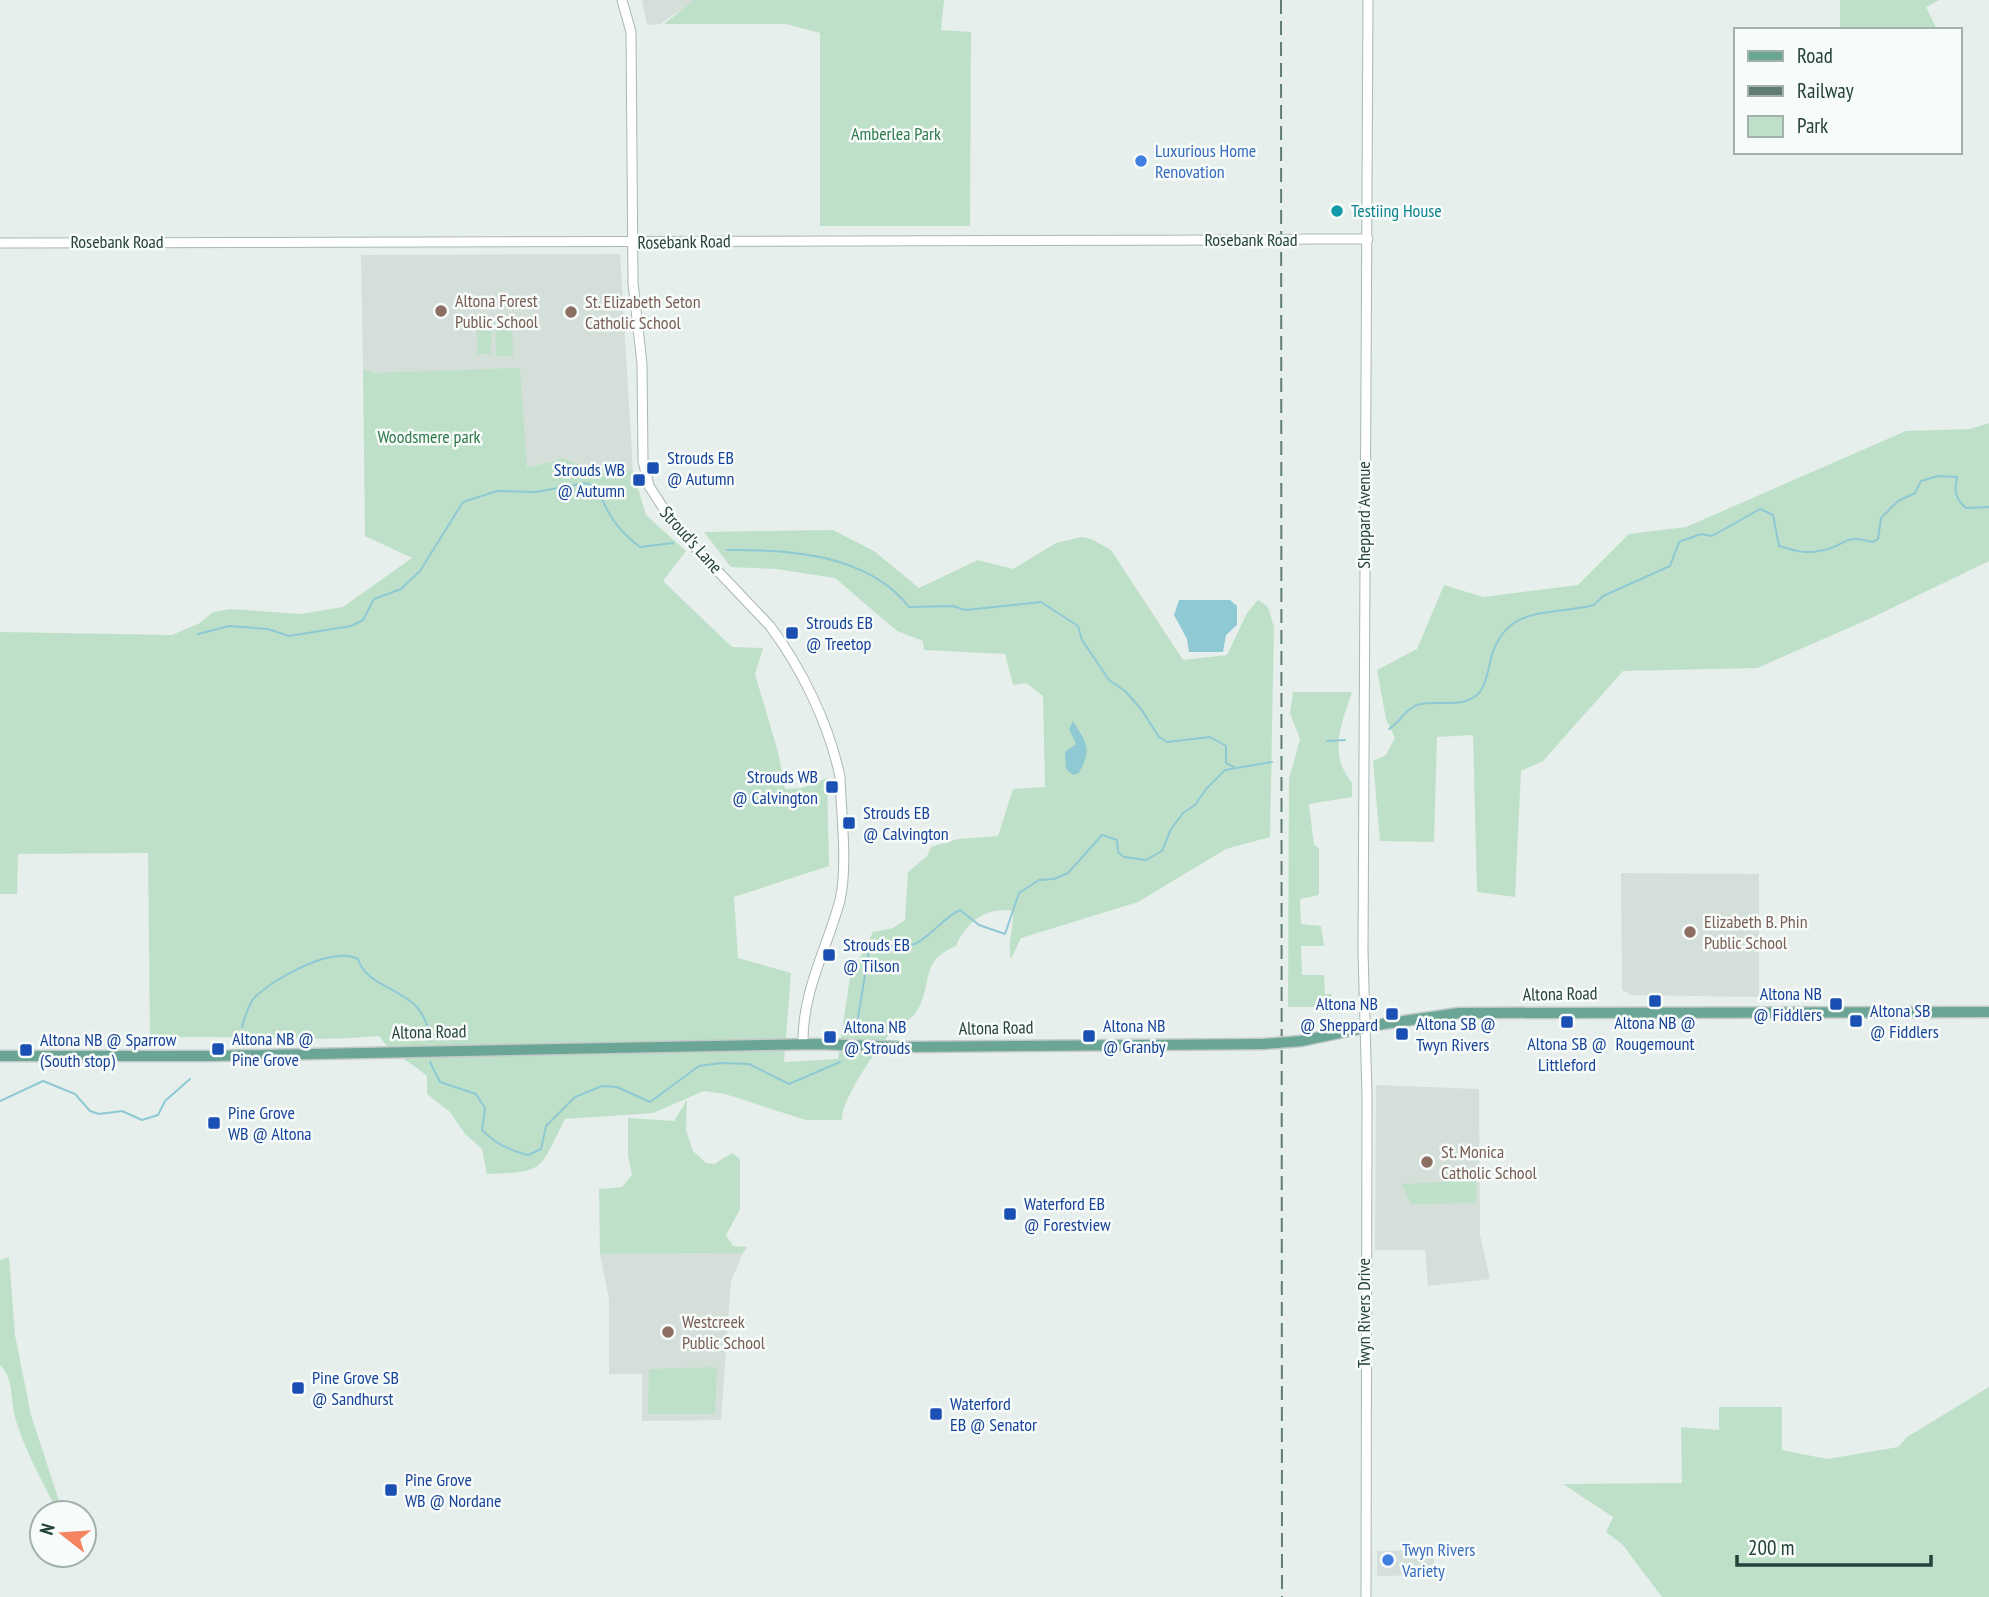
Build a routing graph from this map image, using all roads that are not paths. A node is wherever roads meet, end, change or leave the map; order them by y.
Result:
1 (622, 0) edge
2 (1368, 0) edge
3 (1368, 239) junction
4 (0, 243) edge
5 (632, 243) junction
6 (1989, 1012) edge
7 (1365, 1030) junction
8 (803, 1044) junction
9 (0, 1056) edge
10 (1366, 1597) edge

1 - 5 street, Stroud's Lane
2 - 3 street, Sheppard Avenue
3 - 5 street, Rosebank Road, bridge
3 - 7 street, Sheppard Avenue
4 - 5 street, Rosebank Road
5 - 8 street, Stroud's Lane
6 - 7 main road, Altona Road
7 - 8 main road, Altona Road, bridge
7 - 10 street, Twyn Rivers Drive
8 - 9 main road, Altona Road

